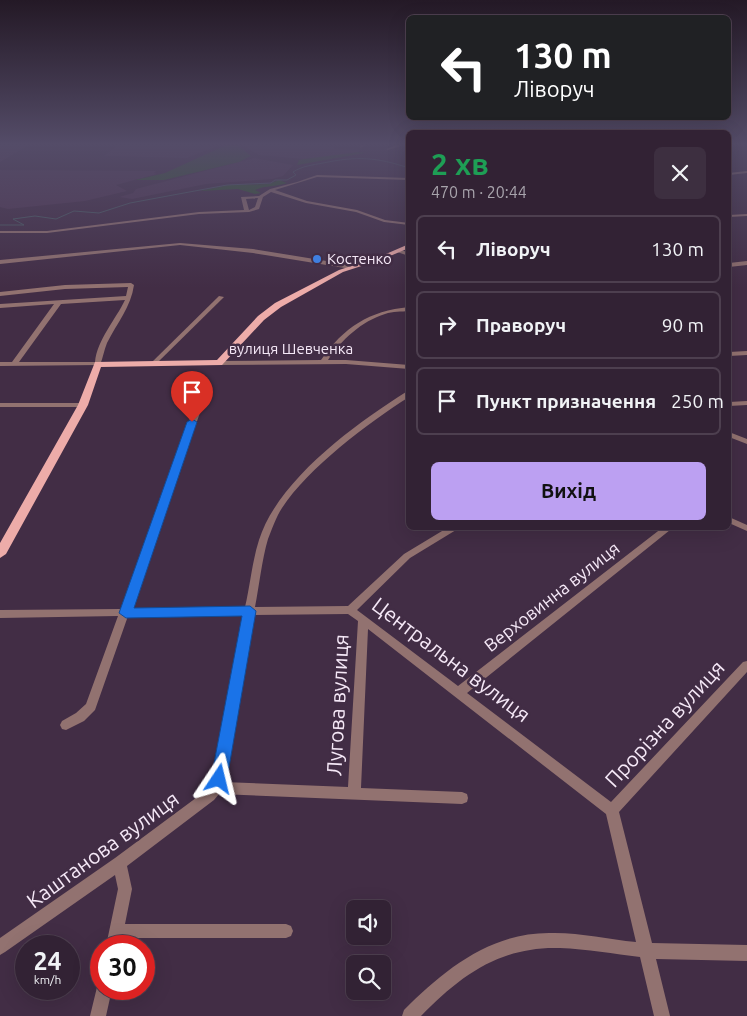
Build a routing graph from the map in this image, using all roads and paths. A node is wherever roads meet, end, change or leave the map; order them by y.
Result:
1 (268, 192) edge
2 (278, 192) edge
3 (261, 198) junction
4 (306, 202) junction
5 (247, 211) junction
6 (747, 215) edge
7 (731, 216) edge
8 (406, 224) edge
9 (1, 233) edge
10 (406, 248) edge
11 (399, 251) junction
12 (406, 253) edge
13 (0, 262) edge
14 (747, 263) edge
15 (731, 265) edge
16 (351, 267) junction
17 (0, 294) edge
18 (221, 297) dead end
19 (130, 298) junction
20 (59, 302) junction
21 (0, 306) edge
22 (406, 309) edge
23 (747, 353) edge
24 (731, 354) edge
25 (323, 362) junction
26 (219, 363) junction
27 (0, 364) edge
28 (14, 364) junction
29 (98, 364) junction
30 (154, 364) junction
31 (406, 367) edge
32 (406, 396) edge
33 (747, 403) edge
34 (731, 404) edge
35 (0, 405) edge
36 (83, 405) junction
37 (198, 407) dead end
38 (731, 435) edge
39 (747, 442) edge
40 (731, 521) edge
41 (747, 528) edge
42 (450, 530) edge
43 (663, 530) edge
44 (0, 554) edge
45 (350, 610) junction
46 (250, 611) junction
47 (126, 613) junction
48 (0, 614) edge
49 (363, 620) junction
50 (747, 665) edge
51 (458, 693) junction
52 (66, 725) dead end
53 (216, 788) junction
54 (354, 793) junction
55 (462, 798) dead end
56 (612, 810) junction
57 (120, 863) junction
58 (116, 931) junction
59 (286, 931) dead end
60 (115, 935) edge
61 (0, 946) edge
62 (646, 951) junction
63 (747, 953) edge
64 (102, 1000) edge
65 (98, 1016) edge
66 (410, 1016) edge
67 (662, 1016) edge

1 - 3 street
2 - 4 street
3 - 4 street
3 - 5 street
3 - 5 street
4 - 8 street
5 - 9 street
6 - 7 street
10 - 11 main road, вулиця Шевченка
11 - 12 street
11 - 16 main road, вулиця Шевченка
13 - 16 street, вулиця Шевченка
14 - 15 street
16 - 26 main road, вулиця Шевченка
17 - 19 street
18 - 30 street
19 - 20 street
19 - 29 street
20 - 21 street
20 - 28 street
22 - 25 street
23 - 24 street
25 - 26 street, вулиця Шевченка
25 - 31 street, вулиця Шевченка
26 - 30 main road
27 - 28 street
28 - 29 street
29 - 30 main road
29 - 36 main road
32 - 46 street
33 - 34 street
35 - 36 street
36 - 44 main road
37 - 47 street
38 - 39 street
40 - 41 street
42 - 45 street, Лугова вулиця
43 - 51 street, Верховинна вулиця
45 - 46 street, Центральна вулиця
45 - 49 street, Центральна вулиця
46 - 47 street, Центральна вулиця
46 - 53 street
47 - 48 street, Центральна вулиця
47 - 52 street
49 - 51 street, Центральна вулиця
49 - 54 street, Лугова вулиця
50 - 56 street, Прорізна вулиця
51 - 56 street, Центральна вулиця
53 - 54 street
53 - 57 street, Каштанова вулиця
54 - 55 street
56 - 62 street
57 - 58 street
57 - 61 street, Каштанова вулиця
58 - 59 street
58 - 60 street
62 - 63 street
62 - 66 street
62 - 67 street
64 - 65 street

